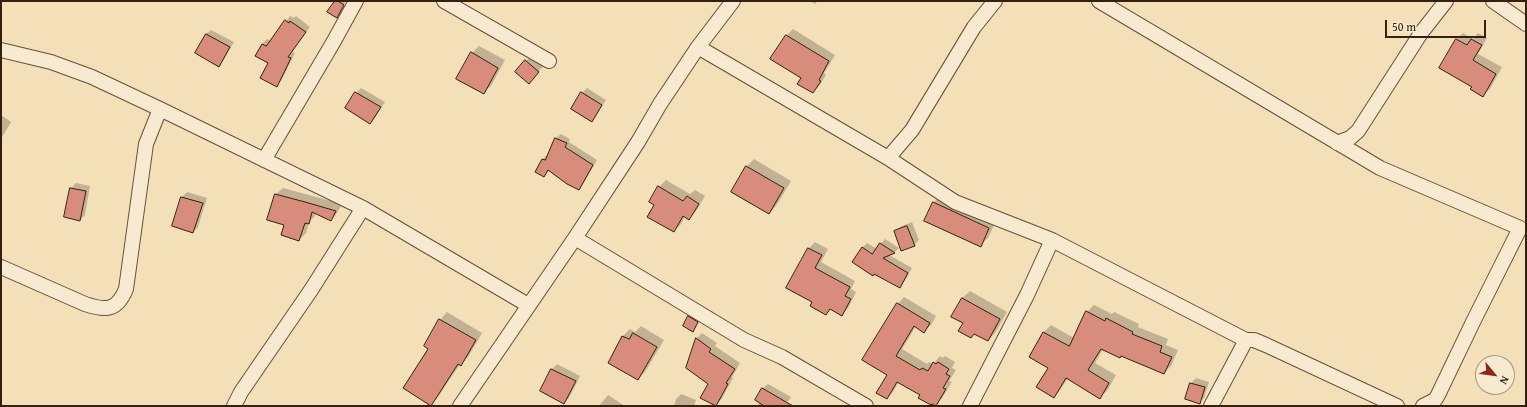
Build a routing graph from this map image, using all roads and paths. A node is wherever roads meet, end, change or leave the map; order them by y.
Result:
1 (356, 1) edge
2 (444, 1) edge
3 (733, 1) edge
4 (995, 1) edge
5 (1099, 1) edge
6 (1446, 1) edge
7 (1493, 1) edge
8 (1526, 24) edge
9 (698, 47) junction
10 (1, 50) edge
11 (549, 61) dead end
12 (160, 109) junction
13 (1337, 143) junction
14 (888, 158) junction
15 (264, 160) junction
16 (363, 208) junction
17 (575, 238) junction
18 (1052, 240) junction
19 (1, 267) edge
20 (528, 305) junction
21 (1246, 340) junction
22 (234, 406) edge
23 (460, 406) edge
24 (866, 406) edge
25 (970, 406) edge
26 (1212, 406) edge
27 (1396, 406) edge
28 (1423, 406) edge

1 - 15 street
2 - 11 street
3 - 9 street
4 - 14 street
5 - 13 street
6 - 13 street
7 - 8 street
9 - 14 street
9 - 17 street
10 - 12 street
12 - 15 street
12 - 19 street
13 - 28 street
14 - 18 street
15 - 16 street
16 - 20 street
16 - 22 street
17 - 20 street
17 - 24 street
18 - 21 street
18 - 25 street
20 - 23 street
21 - 26 street
21 - 27 street

